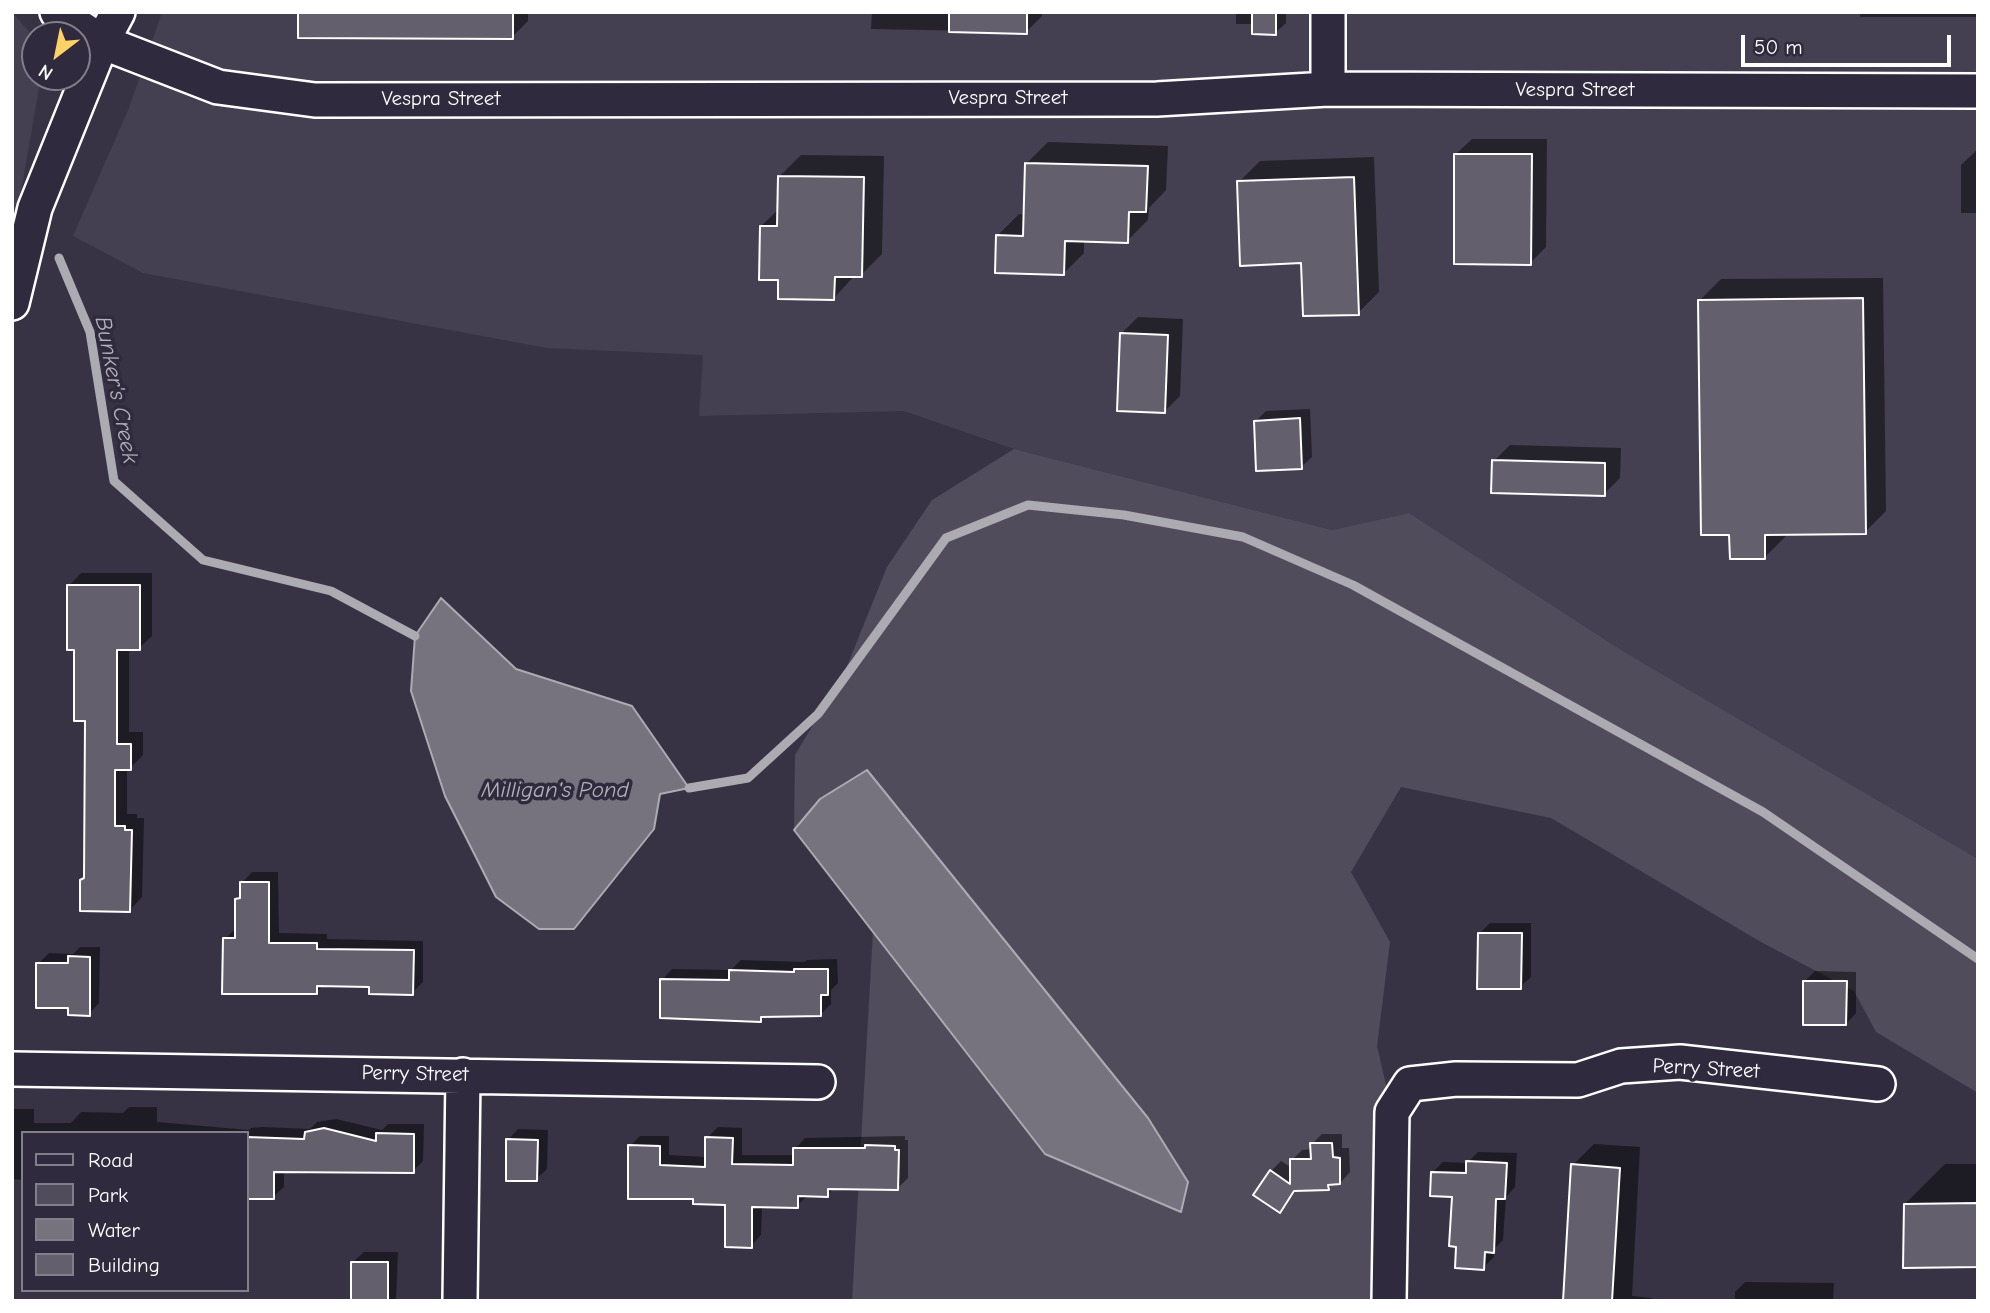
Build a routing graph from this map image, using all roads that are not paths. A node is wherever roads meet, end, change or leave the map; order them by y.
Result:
1 (57, 12) edge
2 (118, 12) edge
3 (1328, 12) edge
4 (102, 42) junction
5 (1328, 89) junction
6 (1978, 91) edge
7 (12, 303) edge
8 (12, 1069) edge
9 (463, 1074) junction
10 (818, 1082) dead end
11 (1878, 1084) dead end
12 (460, 1301) edge
13 (1389, 1301) edge

1 - 4 street, Vespra Street
2 - 4 street
3 - 5 street
4 - 5 street, Vespra Street
4 - 7 street
5 - 6 street, Vespra Street
8 - 9 street, Perry Street
9 - 10 street, Perry Street
9 - 12 street
11 - 13 street, Perry Street

